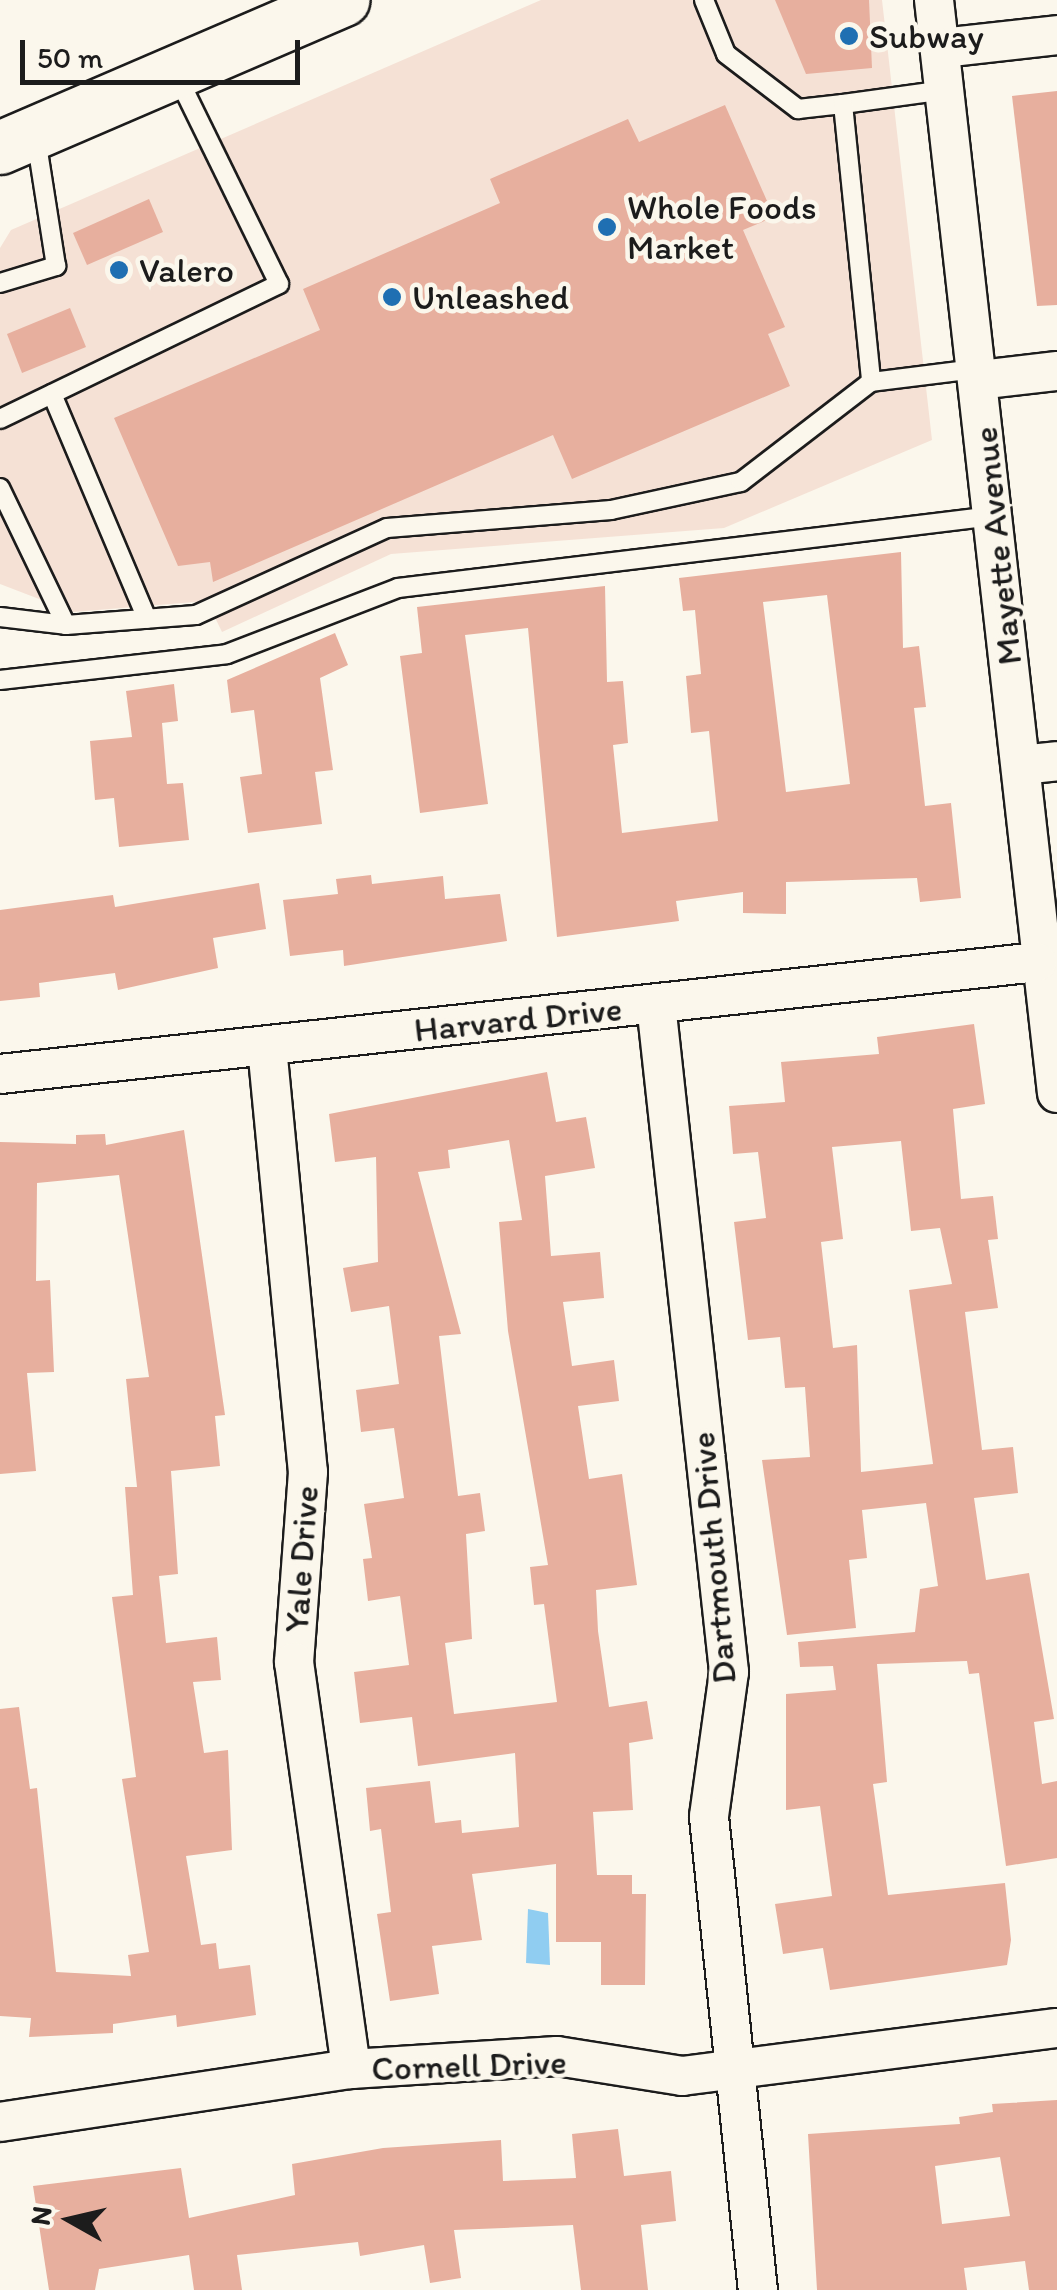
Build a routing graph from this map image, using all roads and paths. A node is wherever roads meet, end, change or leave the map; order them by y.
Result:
1 (704, 0) edge
2 (934, 0) edge
3 (316, 5) edge
4 (1057, 34) edge
5 (942, 48) junction
6 (175, 72) junction
7 (945, 90) junction
8 (843, 104) junction
9 (18, 140) edge
10 (0, 283) edge
11 (1057, 370) edge
12 (978, 375) junction
13 (871, 382) junction
14 (52, 394) junction
15 (0, 420) edge
16 (0, 488) edge
17 (993, 516) junction
18 (0, 617) edge
19 (147, 619) junction
20 (66, 624) junction
21 (0, 680) edge
22 (1039, 763) edge
23 (1036, 962) junction
24 (656, 1004) junction
25 (267, 1047) junction
26 (0, 1074) edge
27 (1057, 1093) edge
28 (1057, 2028) edge
29 (733, 2068) junction
30 (352, 2069) junction
31 (0, 2122) edge
32 (758, 2290) edge

1 - 8 lane
2 - 5 street, Mayette Avenue
3 - 6 street
4 - 5 street
5 - 7 street, Mayette Avenue
6 - 9 street
6 - 14 lane
7 - 8 lane
7 - 12 street, Mayette Avenue
8 - 13 lane
9 - 10 lane
11 - 12 street
12 - 13 lane
12 - 17 street, Mayette Avenue
13 - 19 lane
14 - 15 lane
14 - 19 lane
16 - 20 lane
17 - 21 lane
17 - 22 street, Mayette Avenue
18 - 20 lane
19 - 20 lane
22 - 23 street, Mayette Avenue
23 - 24 street, Harvard Drive
23 - 27 street, Mayette Avenue
24 - 25 street, Harvard Drive
24 - 29 street, Dartmouth Drive
25 - 26 street, Harvard Drive
25 - 30 street, Yale Drive
28 - 29 street, Cornell Drive
29 - 30 street, Cornell Drive
29 - 32 street, Dartmouth Drive
30 - 31 street, Cornell Drive

